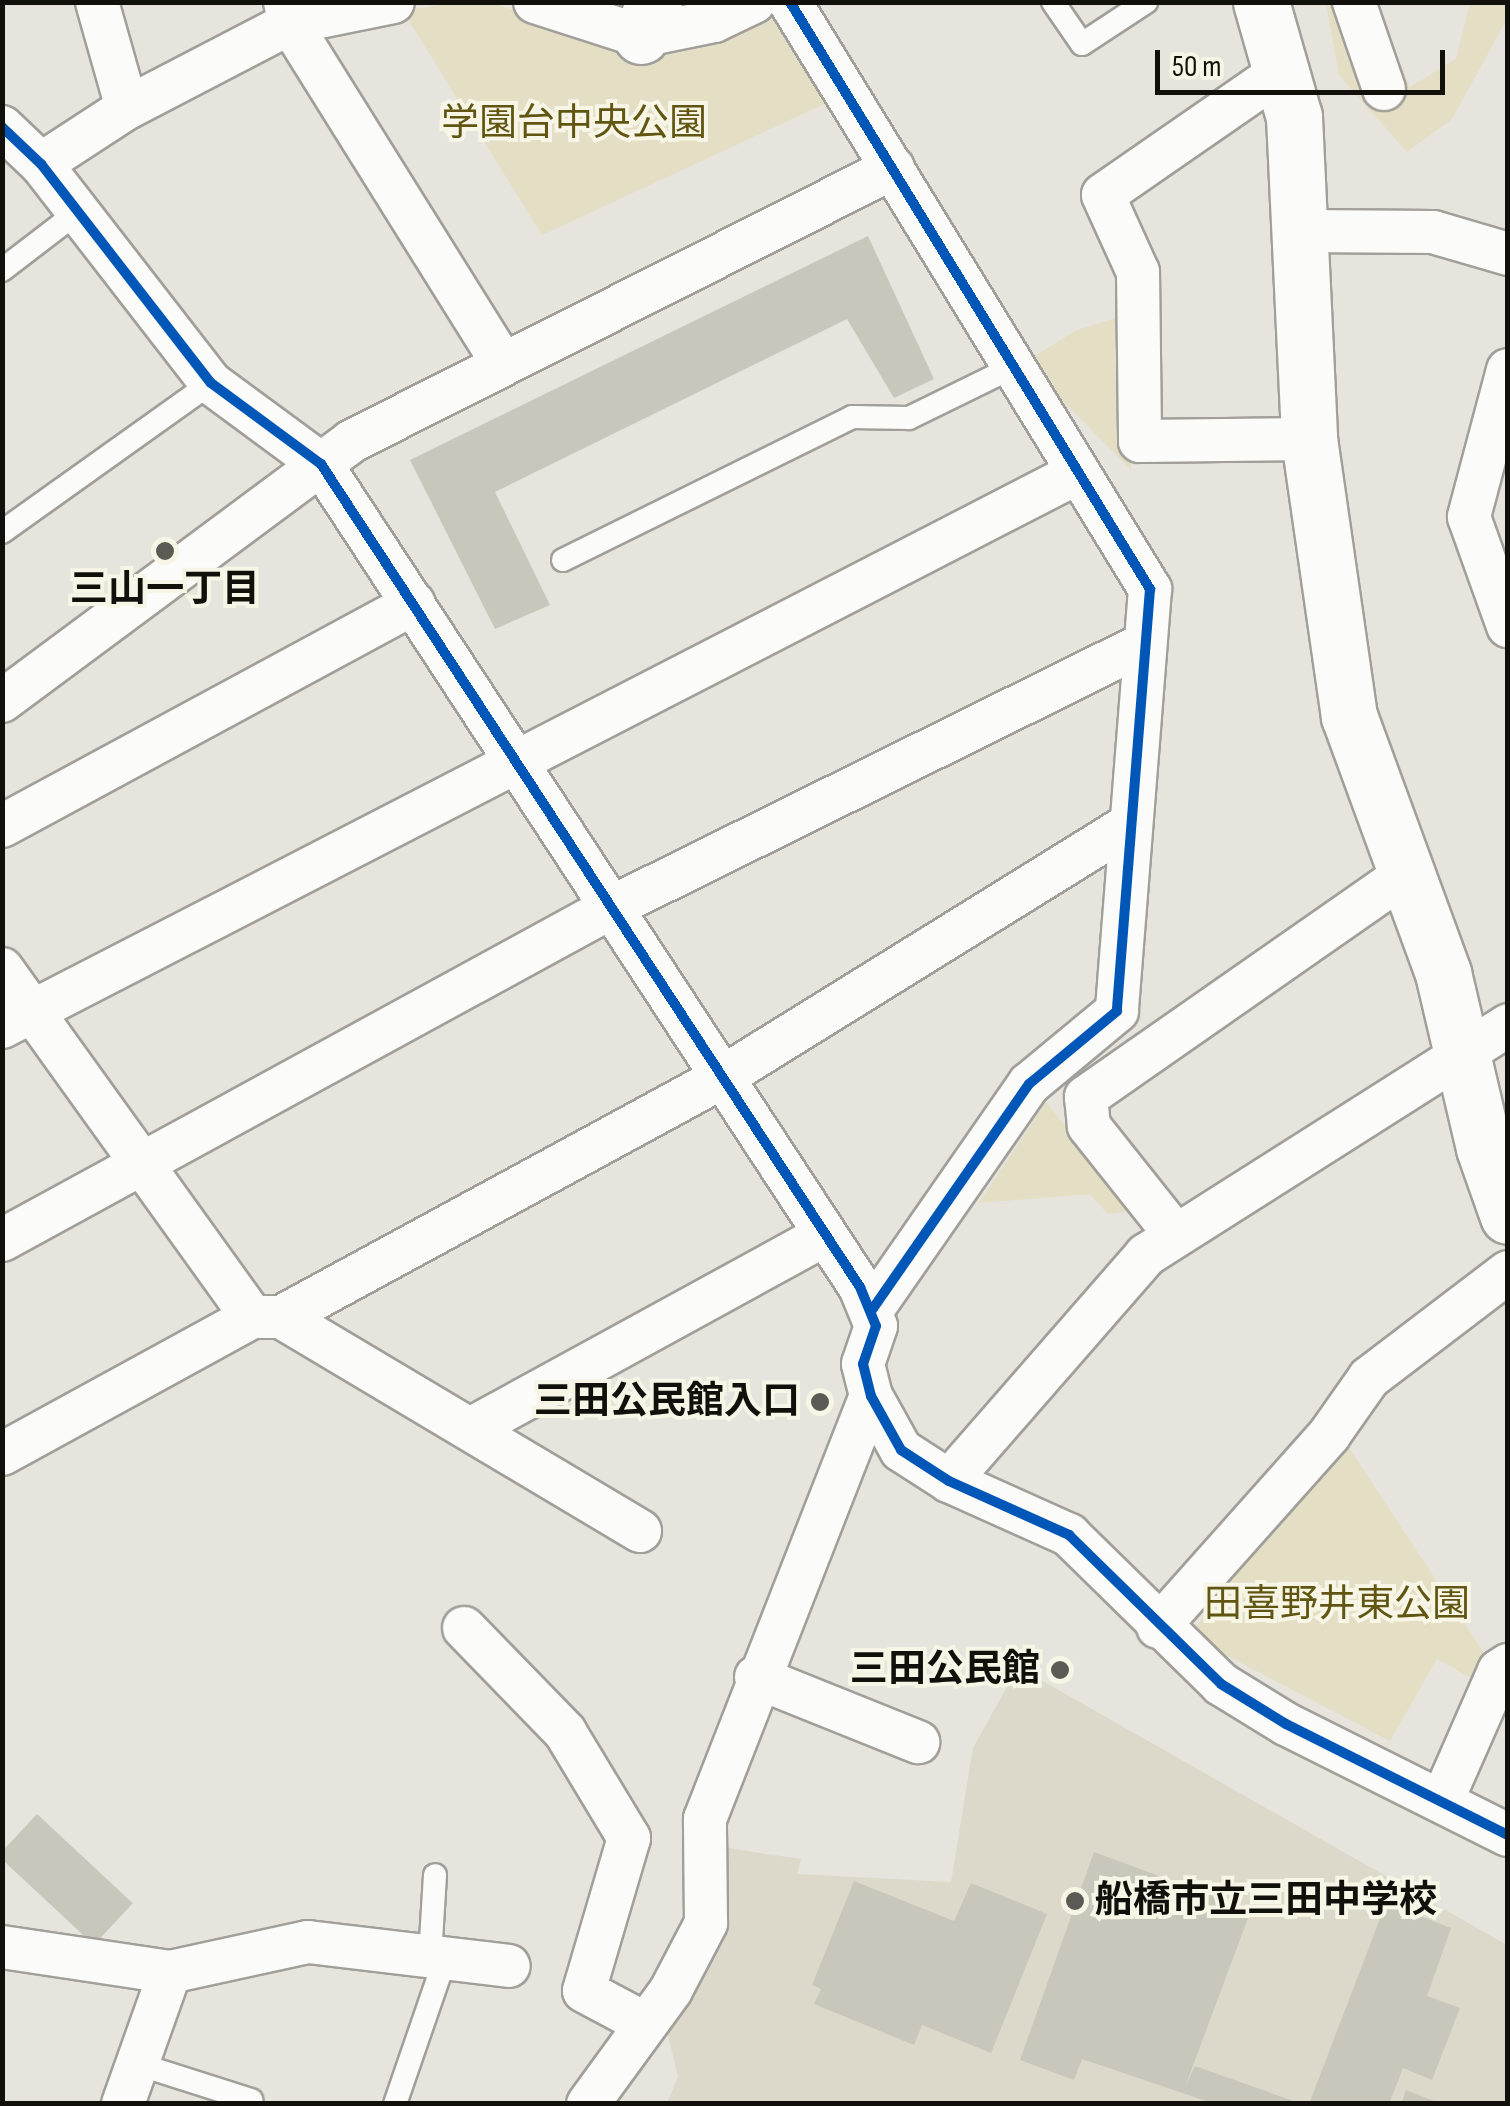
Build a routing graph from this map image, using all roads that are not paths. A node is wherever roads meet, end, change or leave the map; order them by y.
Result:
1 (97, 2) edge
2 (392, 2) edge
3 (535, 2) edge
4 (754, 2) edge
5 (790, 2) edge
6 (1053, 2) edge
7 (1146, 2) edge
8 (1261, 2) edge
9 (1354, 2) edge
10 (288, 13) edge
11 (647, 19) edge
12 (1279, 73) junction
13 (1384, 89) dead end
14 (127, 108) junction
15 (2, 127) edge
16 (41, 164) junction
17 (893, 168) junction
18 (79, 211) junction
19 (1304, 231) junction
20 (1508, 254) edge
21 (2, 270) edge
22 (501, 360) junction
23 (1013, 367) junction
24 (1508, 370) edge
25 (212, 384) junction
26 (1309, 438) junction
27 (321, 464) junction
28 (1078, 473) junction
29 (2, 532) edge
30 (562, 560) dead end
31 (414, 604) junction
32 (1508, 626) edge
33 (1142, 645) junction
34 (2, 701) edge
35 (516, 762) junction
36 (2, 826) edge
37 (1128, 826) junction
38 (1408, 873) junction
39 (612, 908) junction
40 (2, 968) edge
41 (18, 1019) edge
42 (1487, 1041) edge
43 (721, 1078) junction
44 (142, 1162) junction
45 (1508, 1216) edge
46 (1174, 1233) junction
47 (824, 1236) junction
48 (2, 1240) edge
49 (1508, 1272) edge
50 (872, 1310) junction
51 (266, 1317) junction
52 (870, 1396) junction
53 (474, 1427) junction
54 (2, 1454) edge
55 (949, 1481) junction
56 (640, 1530) dead end
57 (1158, 1626) junction
58 (464, 1628) dead end
59 (1508, 1665) edge
60 (756, 1677) junction
61 (918, 1742) dead end
62 (1442, 1801) junction
63 (1508, 1835) edge
64 (435, 1875) dead end
65 (2, 1947) edge
66 (437, 1958) junction
67 (509, 1966) dead end
68 (170, 1972) junction
69 (642, 2022) junction
70 (138, 2064) junction
71 (252, 2100) dead end
72 (123, 2104) edge
73 (395, 2104) edge
74 (588, 2104) edge

1 - 14 street
2 - 10 street
3 - 11 street
4 - 11 street
5 - 17 street
6 - 7 lane
8 - 12 street
9 - 13 street
10 - 14 street
10 - 22 street
12 - 19 street
12 - 26 street
14 - 16 street
15 - 16 street
16 - 18 street
17 - 22 street
17 - 23 street
18 - 21 lane
18 - 25 street
19 - 20 street
19 - 26 street
22 - 27 street
23 - 28 street
23 - 30 lane
24 - 32 street
25 - 27 street
25 - 29 lane
26 - 38 street
27 - 31 street
27 - 34 street
28 - 33 street
28 - 35 street
31 - 35 street
31 - 36 street
33 - 37 street
33 - 39 street
35 - 39 street
35 - 41 street
37 - 43 street
37 - 50 street
38 - 42 street
38 - 46 street
39 - 43 street
39 - 44 street
40 - 41 street
41 - 44 street
42 - 45 street
42 - 46 street
43 - 47 street
43 - 51 street
44 - 48 street
44 - 51 street
46 - 55 street
47 - 50 street
47 - 53 street
49 - 57 street
50 - 52 street
51 - 53 street
51 - 54 street
52 - 55 street
52 - 60 street
53 - 56 street
55 - 57 street
57 - 62 street
58 - 69 street
59 - 62 street
60 - 61 street
60 - 69 street
62 - 63 street
64 - 66 lane
65 - 68 street
66 - 67 street
66 - 68 street
66 - 73 lane
68 - 70 street
69 - 74 street
70 - 71 lane
70 - 72 street

